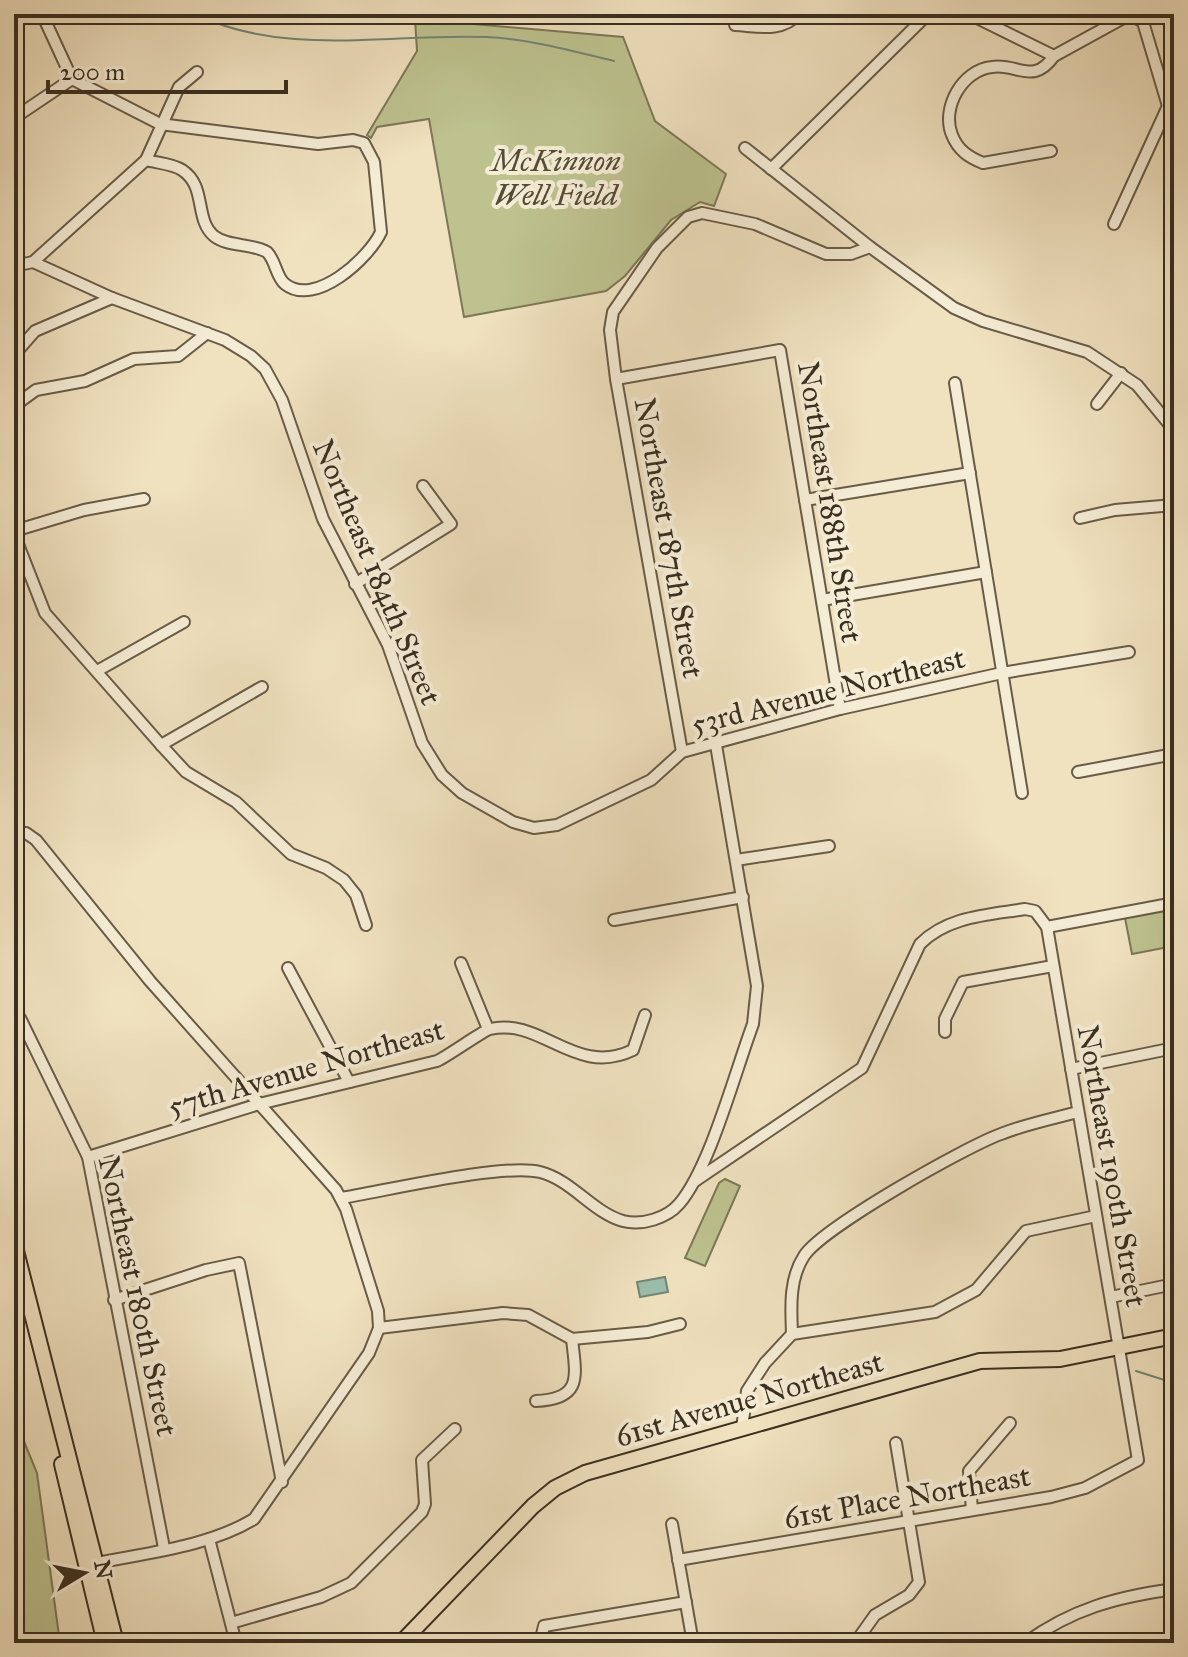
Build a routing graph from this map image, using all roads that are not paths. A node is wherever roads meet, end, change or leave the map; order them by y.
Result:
1 (42, 14) edge
2 (798, 14) edge
3 (928, 14) edge
4 (969, 14) edge
5 (735, 25) dead end
6 (1054, 56) junction
7 (197, 72) dead end
8 (72, 79) junction
9 (1171, 107) edge
10 (14, 118) edge
11 (160, 124) junction
12 (745, 148) dead end
13 (1051, 151) dead end
14 (146, 160) junction
15 (771, 169) junction
16 (1114, 224) dead end
17 (870, 247) junction
18 (33, 262) junction
19 (14, 266) edge
20 (112, 298) junction
21 (207, 333) junction
22 (14, 355) edge
23 (1121, 373) junction
24 (616, 379) junction
25 (955, 383) dead end
26 (1097, 404) dead end
27 (14, 406) edge
28 (1174, 430) edge
29 (970, 473) junction
30 (423, 486) dead end
31 (144, 499) dead end
32 (805, 500) junction
33 (1174, 505) edge
34 (1080, 518) dead end
35 (14, 533) edge
36 (986, 572) junction
37 (355, 584) junction
38 (822, 600) junction
39 (184, 622) dead end
40 (1129, 652) dead end
41 (97, 671) junction
42 (1002, 673) junction
43 (262, 687) dead end
44 (840, 709) junction
45 (161, 745) junction
46 (716, 745) junction
47 (682, 752) junction
48 (1174, 754) edge
49 (1078, 772) dead end
50 (1022, 793) dead end
51 (557, 825) joint
52 (14, 833) edge
53 (829, 846) dead end
54 (736, 860) junction
55 (743, 897) junction
56 (1164, 905) dead end
57 (614, 920) dead end
58 (366, 925) dead end
59 (1047, 927) junction
60 (461, 963) dead end
61 (1053, 966) junction
62 (288, 968) dead end
63 (645, 1015) dead end
64 (20, 1018) dead end
65 (488, 1029) junction
66 (945, 1032) dead end
67 (1174, 1048) edge
68 (1071, 1069) junction
69 (349, 1082) junction
70 (259, 1104) junction
71 (1078, 1112) junction
72 (88, 1157) junction
73 (695, 1181) junction
74 (341, 1198) junction
75 (1096, 1216) junction
76 (14, 1243) edge
77 (14, 1278) edge
78 (1174, 1284) edge
79 (1111, 1297) junction
80 (114, 1300) junction
81 (680, 1324) dead end
82 (379, 1328) junction
83 (792, 1334) junction
84 (1174, 1336) edge
85 (572, 1339) junction
86 (1119, 1347) junction
87 (536, 1401) dead end
88 (1010, 1423) dead end
89 (742, 1428) junction
90 (455, 1429) dead end
91 (896, 1443) dead end
92 (1138, 1460) joint
93 (282, 1482) junction
94 (972, 1510) junction
95 (910, 1522) junction
96 (672, 1524) dead end
97 (209, 1539) junction
98 (164, 1548) junction
99 (678, 1560) junction
100 (92, 1564) junction
101 (1174, 1589) edge
102 (686, 1602) junction
103 (231, 1623) junction
104 (105, 1643) edge
105 (116, 1643) edge
106 (236, 1643) edge
107 (401, 1643) edge
108 (540, 1643) edge
109 (693, 1643) edge
110 (855, 1643) edge
111 (1025, 1643) edge

1 - 8 street
2 - 5 street
3 - 15 street
4 - 6 street
6 - 9 street
6 - 13 street
7 - 11 street
8 - 10 street
8 - 11 street
9 - 16 street
11 - 14 street
11 - 14 street
12 - 15 street
14 - 18 street
15 - 17 street
17 - 23 street
17 - 24 street, Northeast 187th Street
18 - 19 street
18 - 20 street, Northeast 184th Street
20 - 21 street, Northeast 184th Street
20 - 22 street
21 - 27 street
21 - 37 street, Northeast 184th Street
23 - 26 street
23 - 28 street
24 - 32 street, Northeast 188th Street
24 - 47 street, Northeast 187th Street
25 - 29 street
29 - 32 street
29 - 36 street
30 - 37 street
31 - 35 street
32 - 38 street, Northeast 188th Street
33 - 34 street
35 - 41 street
36 - 38 street
36 - 42 street
37 - 51 street, Northeast 184th Street
38 - 44 street, Northeast 188th Street
39 - 41 street
40 - 42 street, 53rd Avenue Northeast
41 - 45 street
42 - 44 street, 53rd Avenue Northeast
42 - 50 street
43 - 45 street
44 - 46 street, 53rd Avenue Northeast
45 - 58 street
46 - 47 street, 53rd Avenue Northeast
46 - 54 street
47 - 51 street, 53rd Avenue Northeast
48 - 49 street
52 - 70 street
53 - 54 street
54 - 55 street
55 - 57 street
55 - 73 street
56 - 59 street
59 - 61 street, Northeast 190th Street
59 - 73 street
60 - 65 street
61 - 66 street
61 - 68 street, Northeast 190th Street
62 - 69 street
63 - 65 street, 57th Avenue Northeast
64 - 72 street, Northeast 180th Street
65 - 69 street, 57th Avenue Northeast
67 - 68 street
68 - 71 street, Northeast 190th Street
69 - 70 street, 57th Avenue Northeast
70 - 72 street, 57th Avenue Northeast
70 - 74 street
71 - 75 street, Northeast 190th Street
71 - 83 street
72 - 80 street, Northeast 180th Street
73 - 74 street
74 - 82 street
75 - 79 street, Northeast 190th Street
75 - 83 street
76 - 100 main road
77 - 100 main road
78 - 79 street
79 - 86 street, Northeast 190th Street
80 - 93 street
80 - 98 street, Northeast 180th Street
81 - 85 street
82 - 85 street
82 - 93 street
83 - 89 street
84 - 86 main road, 61st Avenue Northeast
85 - 87 street
86 - 89 main road, 61st Avenue Northeast
86 - 92 street, Northeast 190th Street
88 - 94 street
89 - 107 main road, 61st Avenue Northeast
90 - 103 street
91 - 95 street
92 - 94 street, 61st Place Northeast
93 - 97 street
94 - 95 street, 61st Place Northeast
95 - 99 street, 61st Place Northeast
95 - 110 street
96 - 99 street
97 - 98 street
97 - 103 street
98 - 100 street
99 - 102 street
100 - 104 main road
100 - 105 main road
101 - 111 street
102 - 108 street
102 - 109 street
103 - 106 street

